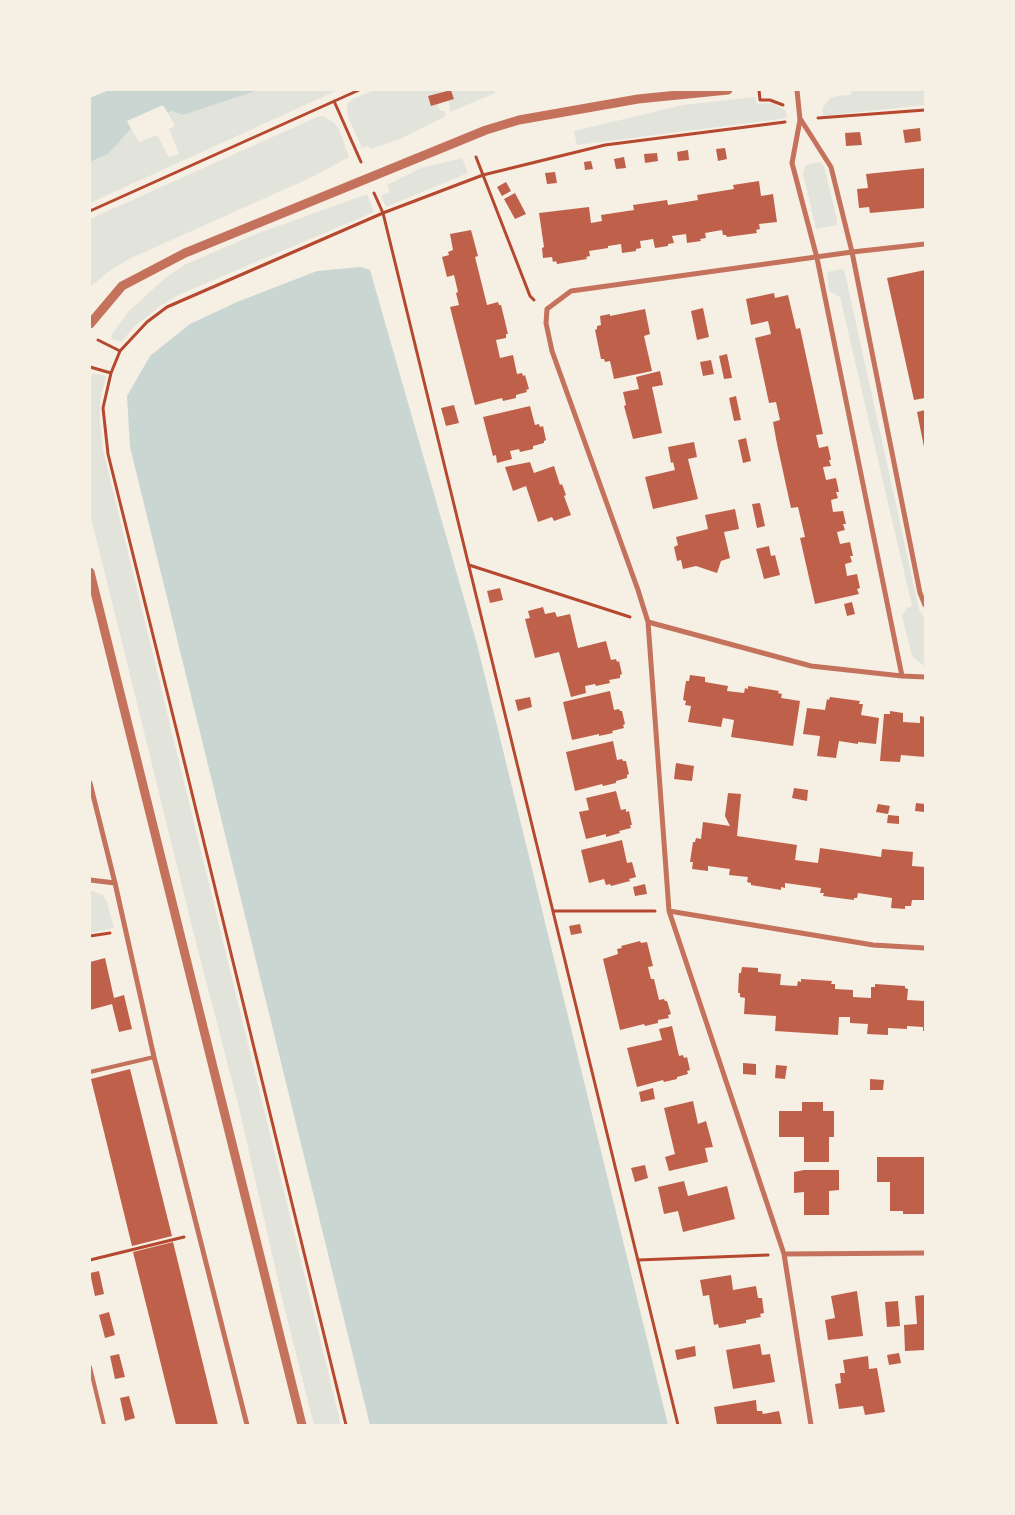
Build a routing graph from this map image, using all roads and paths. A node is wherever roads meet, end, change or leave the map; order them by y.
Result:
1 (359, 90) edge
2 (728, 90) edge
3 (759, 90) edge
4 (797, 90) edge
5 (334, 101) junction
6 (925, 110) edge
7 (800, 120) junction
8 (793, 121) junction
9 (476, 157) dead end
10 (483, 175) junction
11 (368, 177) junction
12 (90, 211) edge
13 (383, 214) junction
14 (925, 244) edge
15 (852, 252) junction
16 (817, 258) junction
17 (546, 309) junction
18 (90, 324) edge
19 (96, 339) dead end
20 (120, 351) junction
21 (90, 367) edge
22 (112, 373) junction
23 (469, 565) junction
24 (90, 572) edge
25 (925, 605) edge
26 (648, 622) junction
27 (902, 676) junction
28 (925, 677) edge
29 (90, 783) edge
30 (90, 880) edge
31 (115, 883) junction
32 (669, 911) junction
33 (553, 912) junction
34 (925, 948) edge
35 (154, 1057) junction
36 (90, 1072) edge
37 (199, 1233) junction
38 (925, 1253) edge
39 (784, 1254) junction
40 (90, 1260) edge
41 (638, 1260) junction
42 (90, 1366) edge
43 (104, 1425) edge
44 (247, 1425) edge
45 (302, 1425) edge
46 (346, 1425) edge
47 (678, 1425) edge
48 (811, 1425) edge

1 - 5 path
2 - 11 street
3 - 8 path
4 - 7 street
5 - 11 path
5 - 12 path
6 - 7 path
7 - 8 path
7 - 15 street
7 - 16 street
8 - 10 path
9 - 10 path
10 - 13 path
10 - 17 path
11 - 13 path
11 - 18 street
13 - 20 path
13 - 23 path
14 - 15 street
15 - 16 street
15 - 25 street
16 - 17 street
16 - 27 street
17 - 26 street
19 - 20 path
20 - 22 path
21 - 22 path
22 - 46 path
23 - 26 path
23 - 33 path
24 - 45 street
26 - 27 street
26 - 32 street
27 - 28 street
29 - 31 street
30 - 31 street
31 - 35 street
32 - 33 path
32 - 34 street
32 - 39 street
33 - 41 path
35 - 36 lane
35 - 37 street
37 - 40 path
37 - 44 street
38 - 39 street
39 - 41 path
39 - 48 street
41 - 47 path
42 - 43 lane

